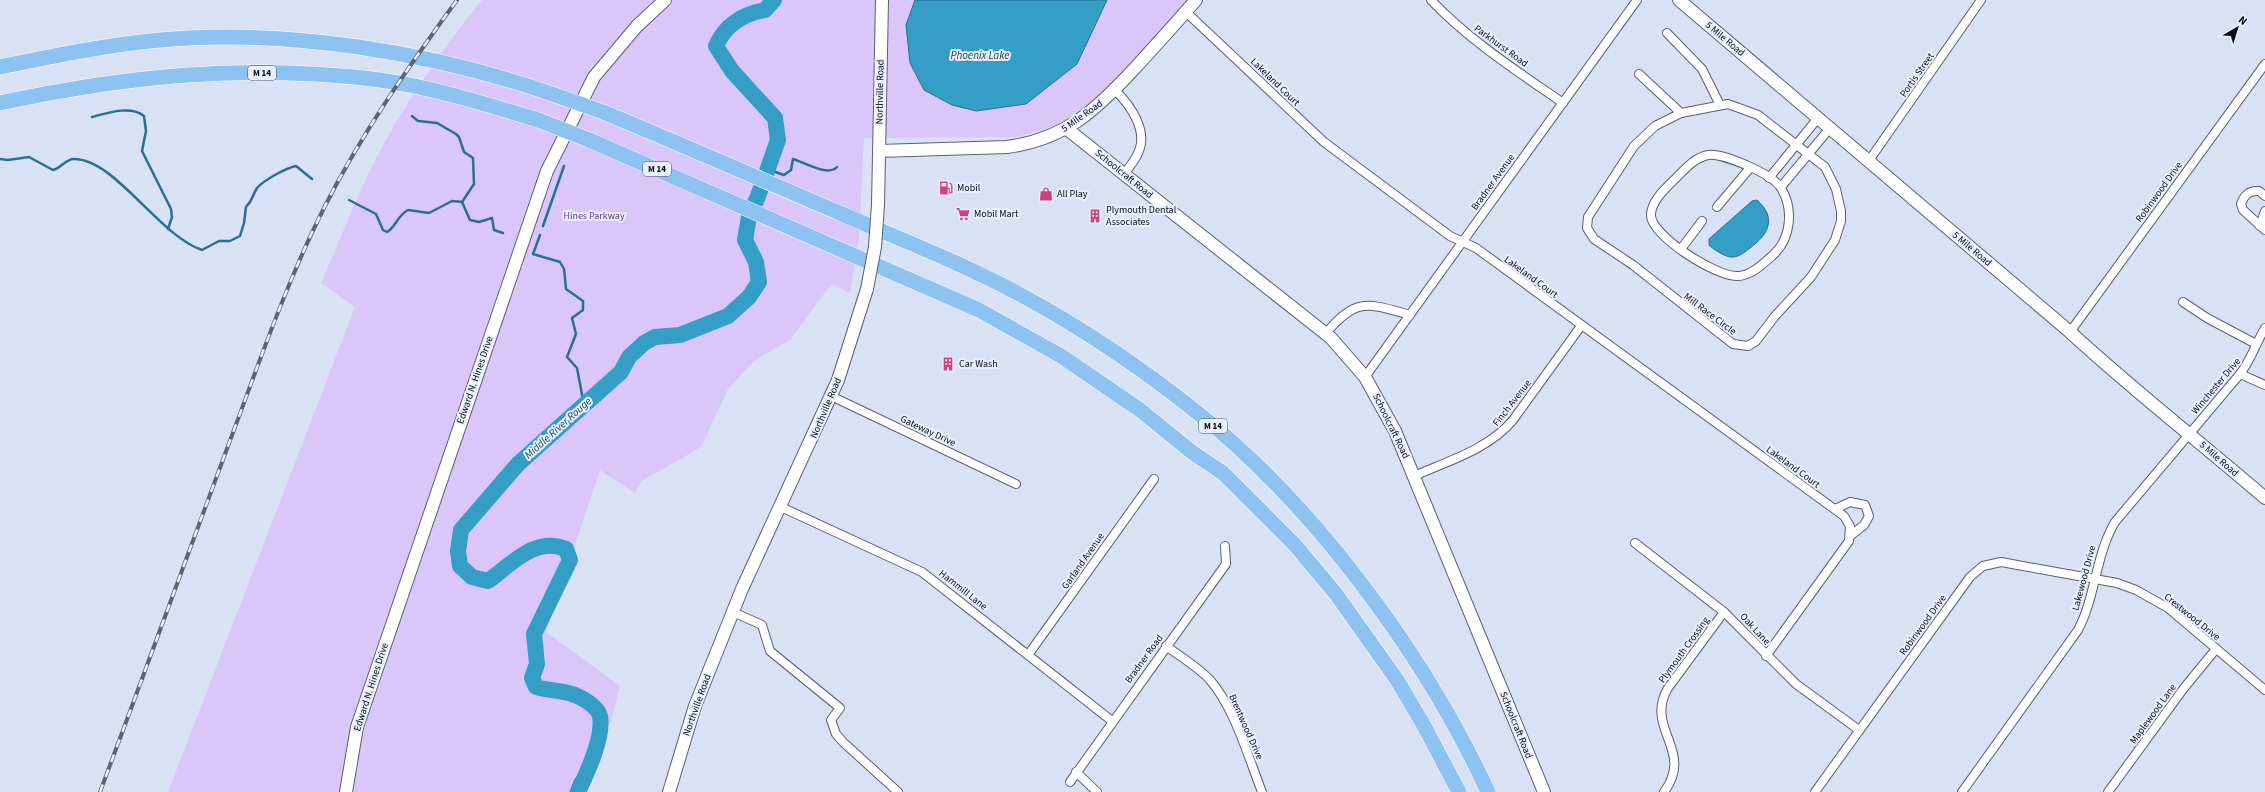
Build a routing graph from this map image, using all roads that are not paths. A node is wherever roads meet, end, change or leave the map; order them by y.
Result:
1 (665, 0) edge
2 (882, 0) edge
3 (1196, 0) edge
4 (1431, 0) edge
5 (1637, 0) edge
6 (1679, 0) edge
7 (1981, 0) edge
8 (1186, 12) junction
9 (1667, 33) dead end
10 (2265, 64) edge
11 (0, 67) edge
12 (1639, 74) dead end
13 (1115, 90) junction
14 (1563, 103) junction
15 (0, 104) edge
16 (1720, 105) junction
17 (1681, 113) junction
18 (1818, 118) junction
19 (1830, 128) junction
20 (1067, 129) junction
21 (1795, 145) junction
22 (879, 151) junction
23 (1807, 155) junction
24 (1868, 162) junction
25 (1750, 168) junction
26 (1124, 174) junction
27 (1769, 178) junction
28 (1781, 187) junction
29 (2265, 196) edge
30 (1717, 207) dead end
31 (2265, 211) edge
32 (1702, 222) dead end
33 (2263, 228) edge
34 (1462, 242) junction
35 (1681, 249) junction
36 (2184, 302) dead end
37 (1410, 315) junction
38 (1581, 326) junction
39 (2265, 328) edge
40 (2070, 332) junction
41 (1326, 333) junction
42 (2256, 344) junction
43 (2240, 374) junction
44 (1365, 377) junction
45 (2265, 385) edge
46 (831, 396) junction
47 (2190, 433) junction
48 (1414, 476) junction
49 (1154, 479) dead end
50 (1016, 484) dead end
51 (2265, 498) edge
52 (781, 506) junction
53 (1835, 509) junction
54 (1850, 536) junction
55 (1635, 543) dead end
56 (1225, 546) dead end
57 (2095, 579) junction
58 (733, 612) junction
59 (1724, 612) junction
60 (1166, 646) junction
61 (2216, 649) junction
62 (1028, 655) junction
63 (1766, 656) junction
64 (2265, 690) edge
65 (1112, 721) junction
66 (1859, 730) junction
67 (1076, 772) junction
68 (1070, 782) dead end
69 (346, 792) edge
70 (669, 792) edge
71 (898, 792) edge
72 (1097, 792) edge
73 (1262, 792) edge
74 (1459, 792) edge
75 (1488, 792) edge
76 (1544, 792) edge
77 (1664, 792) edge
78 (1815, 792) edge
79 (1962, 792) edge
80 (2108, 792) edge

1 - 69 street, Edward N. Hines Drive
2 - 22 street, Northville Road
3 - 8 street, 5 Mile Road
4 - 14 street, Parkhurst Road
5 - 14 street, Bradner Avenue
6 - 18 street, 5 Mile Road
7 - 24 street, Portis Street
8 - 13 street, 5 Mile Road
8 - 34 street, Lakeland Court
9 - 16 street
10 - 40 street, Robinwood Drive
11 - 75 highway, M 14, bridge
12 - 17 street
13 - 20 street, 5 Mile Road
13 - 26 street
14 - 34 street, Bradner Avenue
15 - 74 highway, M 14, bridge
16 - 17 street, Mill Race Circle
16 - 21 street, Mill Race Circle
17 - 23 street, Mill Race Circle
18 - 19 street, 5 Mile Road
18 - 21 street
19 - 23 street
19 - 24 street, 5 Mile Road
20 - 22 street, 5 Mile Road
20 - 26 street, Schoolcraft Road
21 - 23 street, Mill Race Circle
21 - 27 street
22 - 46 street, Northville Road, bridge
23 - 28 street
24 - 40 street, 5 Mile Road
25 - 27 street
25 - 30 street
25 - 35 street
26 - 41 street, Schoolcraft Road
27 - 28 street
28 - 35 street
29 - 33 street
31 - 33 street
32 - 35 street
34 - 37 street, Bradner Avenue
34 - 38 street, Lakeland Court
36 - 42 street
37 - 41 street
37 - 44 street, Bradner Avenue
38 - 48 street, Finch Avenue
38 - 53 street, Lakeland Court
39 - 42 street, Winchester Drive
40 - 47 street, 5 Mile Road
41 - 44 street, Schoolcraft Road
42 - 43 street, Winchester Drive
43 - 45 street
43 - 47 street, Winchester Drive
44 - 48 street, Schoolcraft Road
46 - 50 street, Gateway Drive
46 - 52 street, Northville Road
47 - 51 street, 5 Mile Road
47 - 57 street, Lakewood Drive
48 - 76 street, Schoolcraft Road
49 - 62 street, Garland Avenue
52 - 58 street, Northville Road
52 - 62 street, Hammill Lane
53 - 54 street
53 - 54 street
54 - 63 street
55 - 59 street, Oak Lane
56 - 60 street, Bradner Road
57 - 61 street, Crestwood Drive
57 - 66 street, Robinwood Drive
57 - 79 street, Lakewood Drive
58 - 70 street, Northville Road
58 - 71 street
59 - 63 street, Oak Lane
59 - 77 street, Plymouth Crossing
60 - 65 street, Bradner Road
60 - 73 street, Brentwood Drive
61 - 64 street, Crestwood Drive
61 - 80 street, Maplewood Lane
62 - 65 street, Hammill Lane
63 - 66 street, Oak Lane
65 - 67 street, Bradner Road
66 - 78 street, Robinwood Drive
67 - 68 street, Bradner Road
67 - 72 street

